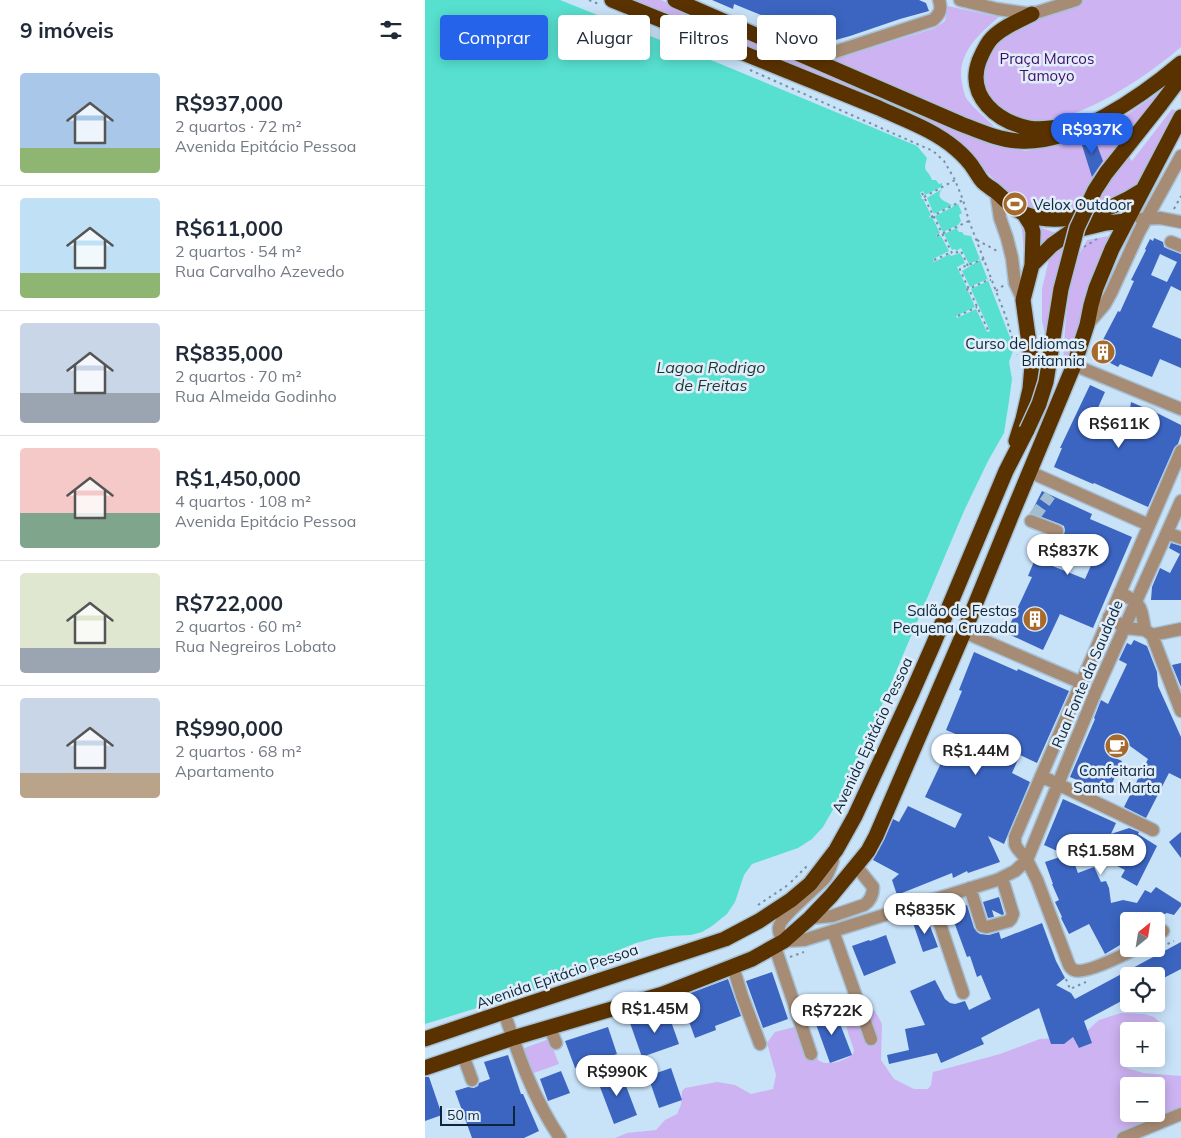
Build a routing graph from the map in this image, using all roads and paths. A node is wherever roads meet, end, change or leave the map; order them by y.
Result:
1 (589, 0) edge
2 (675, 0) edge
3 (939, 0) edge
4 (960, 0) edge
5 (1076, 0) edge
6 (608, 3) edge
7 (703, 6) edge
8 (1032, 14) junction
9 (757, 32) edge
10 (836, 52) edge
11 (815, 60) edge
12 (1181, 63) edge
13 (746, 68) dead end
14 (1181, 77) edge
15 (1181, 117) edge
16 (1102, 118) junction
17 (1181, 156) edge
18 (955, 180) junction
19 (1143, 189) junction
20 (996, 192) junction
21 (922, 193) dead end
22 (924, 197) junction
23 (963, 200) junction
24 (1024, 214) junction
25 (932, 216) junction
26 (1147, 219) junction
27 (1126, 220) junction
28 (969, 221) junction
29 (1181, 222) edge
30 (942, 234) junction
31 (937, 236) dead end
32 (951, 252) junction
33 (984, 258) junction
34 (934, 260) dead end
35 (1032, 265) junction
36 (968, 266) junction
37 (991, 280) junction
38 (967, 290) junction
39 (1023, 300) junction
40 (977, 307) junction
41 (958, 316) dead end
42 (1087, 326) junction
43 (988, 330) dead end
44 (1017, 354) dead end
45 (1074, 366) junction
46 (1181, 410) edge
47 (1181, 451) edge
48 (1006, 471) junction
49 (1030, 472) junction
50 (1056, 483) junction
51 (1050, 495) tunnel mouth
52 (1181, 501) edge
53 (1012, 514) junction
54 (1149, 525) junction
55 (1057, 531) dead end
56 (1167, 532) junction
57 (1181, 538) edge
58 (1120, 592) junction
59 (1136, 602) junction
60 (1109, 617) junction
61 (1125, 628) junction
62 (1181, 629) edge
63 (964, 632) junction
64 (1149, 632) junction
65 (1082, 683) junction
66 (1181, 712) edge
67 (1041, 776) junction
68 (1058, 784) junction
69 (1153, 830) dead end
70 (836, 850) junction
71 (813, 860) dead end
72 (1027, 860) junction
73 (856, 866) junction
74 (1002, 878) junction
75 (970, 888) junction
76 (931, 900) junction
77 (864, 905) junction
78 (752, 910) dead end
79 (884, 915) junction
80 (832, 916) junction
81 (810, 918) junction
82 (829, 932) junction
83 (1174, 941) dead end
84 (1165, 944) edge
85 (781, 949) junction
86 (810, 950) dead end
87 (1120, 957) edge
88 (733, 967) junction
89 (1063, 971) dead end
90 (1087, 981) dead end
91 (963, 993) dead end
92 (503, 1012) junction
93 (550, 1028) junction
94 (513, 1038) junction
95 (871, 1039) dead end
96 (425, 1040) edge
97 (556, 1043) dead end
98 (760, 1044) dead end
99 (811, 1054) dead end
100 (463, 1055) junction
101 (425, 1068) edge
102 (472, 1080) dead end
103 (1181, 1114) edge
104 (560, 1138) edge
105 (1123, 1138) edge

1 - 6 path
2 - 7 highway
3 - 10 street
4 - 8 street
5 - 8 street
6 - 20 highway
7 - 9 highway
8 - 16 highway
11 - 16 highway
12 - 16 highway
13 - 18 path
14 - 48 highway, Avenida Epitácio Pessoa, bridge
15 - 19 highway
17 - 26 street
18 - 22 path
18 - 23 path
19 - 24 highway
19 - 27 highway
20 - 24 highway
20 - 39 street
21 - 22 path
22 - 25 path
23 - 25 path
23 - 28 path
24 - 35 highway
25 - 30 path
26 - 27 street
26 - 29 street
26 - 42 street
27 - 35 highway
27 - 42 highway
28 - 30 path
28 - 33 path
30 - 31 path
30 - 32 path
32 - 34 path
32 - 36 path
33 - 36 path
33 - 37 path
35 - 39 highway
36 - 38 path
37 - 38 path
37 - 44 path
38 - 40 path
39 - 48 highway
40 - 41 path
40 - 43 path
42 - 45 highway
45 - 46 street
45 - 49 highway
47 - 54 street, Rua Fonte da Saudade
48 - 70 highway, Avenida Epitácio Pessoa
49 - 50 street
49 - 53 highway
50 - 51 street
50 - 54 street
52 - 56 street, Rua Fonte da Saudade
53 - 55 street
53 - 63 highway
54 - 58 street, Rua Fonte da Saudade
56 - 57 street
56 - 59 street, Rua Fonte da Saudade
58 - 59 street
58 - 60 street, Rua Fonte da Saudade
59 - 61 street, Rua Fonte da Saudade
59 - 64 street
60 - 61 street
60 - 65 street, Rua Fonte da Saudade
61 - 64 street
61 - 68 street, Rua Fonte da Saudade
62 - 64 street
63 - 65 street
63 - 73 highway
64 - 66 street
65 - 67 street, Rua Fonte da Saudade
67 - 68 street
67 - 72 street, Rua Fonte da Saudade
68 - 69 street
68 - 72 street, Rua Fonte da Saudade
70 - 85 street
70 - 92 highway, Avenida Epitácio Pessoa
71 - 78 path
72 - 74 street
72 - 87 street
73 - 77 street
73 - 81 highway
74 - 75 street
74 - 75 street
75 - 76 street
76 - 79 street
76 - 91 street
77 - 79 street
77 - 80 street
79 - 82 street
80 - 81 street
80 - 82 street
81 - 85 highway
82 - 85 street
82 - 95 street
83 - 84 path
85 - 86 path
85 - 88 highway
85 - 99 street
88 - 93 highway
88 - 98 street
89 - 90 path
92 - 94 street
92 - 96 highway, Avenida Epitácio Pessoa
93 - 94 highway
93 - 97 street
94 - 100 highway
94 - 104 street
100 - 101 highway
100 - 102 street
103 - 105 street

